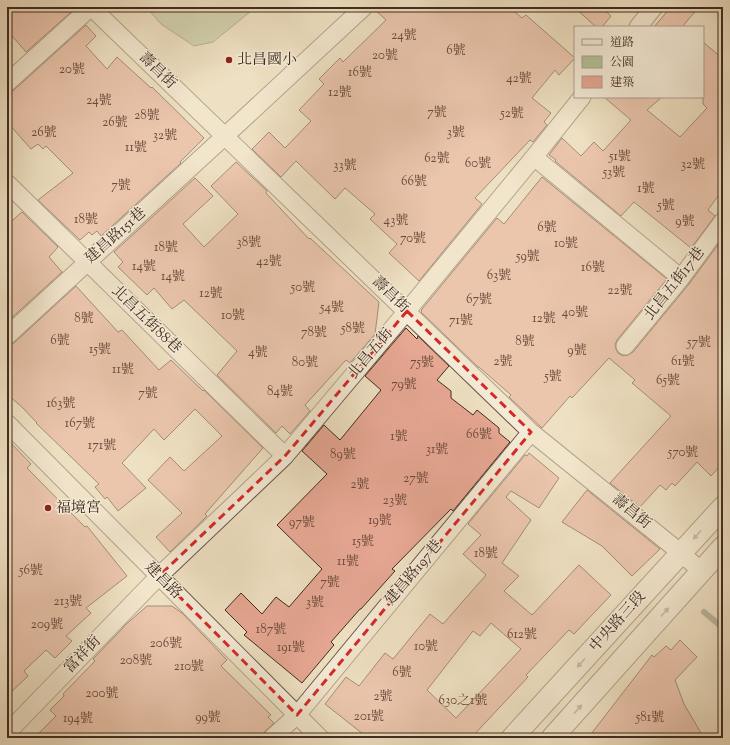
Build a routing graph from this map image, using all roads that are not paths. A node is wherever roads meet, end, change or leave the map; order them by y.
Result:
1 (91, 7) edge
2 (364, 7) edge
3 (654, 7) edge
4 (639, 26) edge
5 (7, 84) edge
6 (581, 98) edge
7 (225, 136) junction
8 (534, 157) junction
9 (7, 183) edge
10 (723, 221) edge
11 (87, 262) junction
12 (681, 278) junction
13 (406, 311) junction
14 (7, 336) edge
15 (625, 346) dead end
16 (7, 423) edge
17 (531, 432) junction
18 (285, 456) junction
19 (723, 507) edge
20 (723, 547) edge
21 (681, 553) junction
22 (701, 571) junction
23 (158, 576) junction
24 (297, 715) junction
25 (7, 733) edge
26 (272, 738) edge
27 (320, 738) edge
28 (512, 738) edge
29 (552, 738) edge

1 - 5 street
1 - 7 street, 壽昌街
2 - 7 street, 建昌路151巷
3 - 4 street
6 - 8 street, 北昌五街
7 - 11 street, 建昌路151巷
7 - 13 street, 壽昌街
8 - 12 street
8 - 13 street, 北昌五街
9 - 11 street, 北昌五街88巷
10 - 12 street, 北昌五街17巷
11 - 14 street, 建昌路151巷
11 - 18 street, 北昌五街88巷
12 - 15 street, 北昌五街17巷
13 - 17 street, 壽昌街
13 - 18 street, 北昌五街
16 - 23 street, 建昌路
17 - 21 street, 壽昌街
17 - 24 street, 建昌路197巷
18 - 23 street, 北昌五街
19 -> 21 street, 中央路三段
20 - 22 street, 中央路三段
21 - 22 street, 壽昌街
21 -> 28 street, 中央路三段
29 -> 22 street, 中央路三段
23 - 24 street, 建昌路
23 - 25 street, 富祥街
24 - 26 street, 建昌路197巷
24 - 27 street, 建昌路

